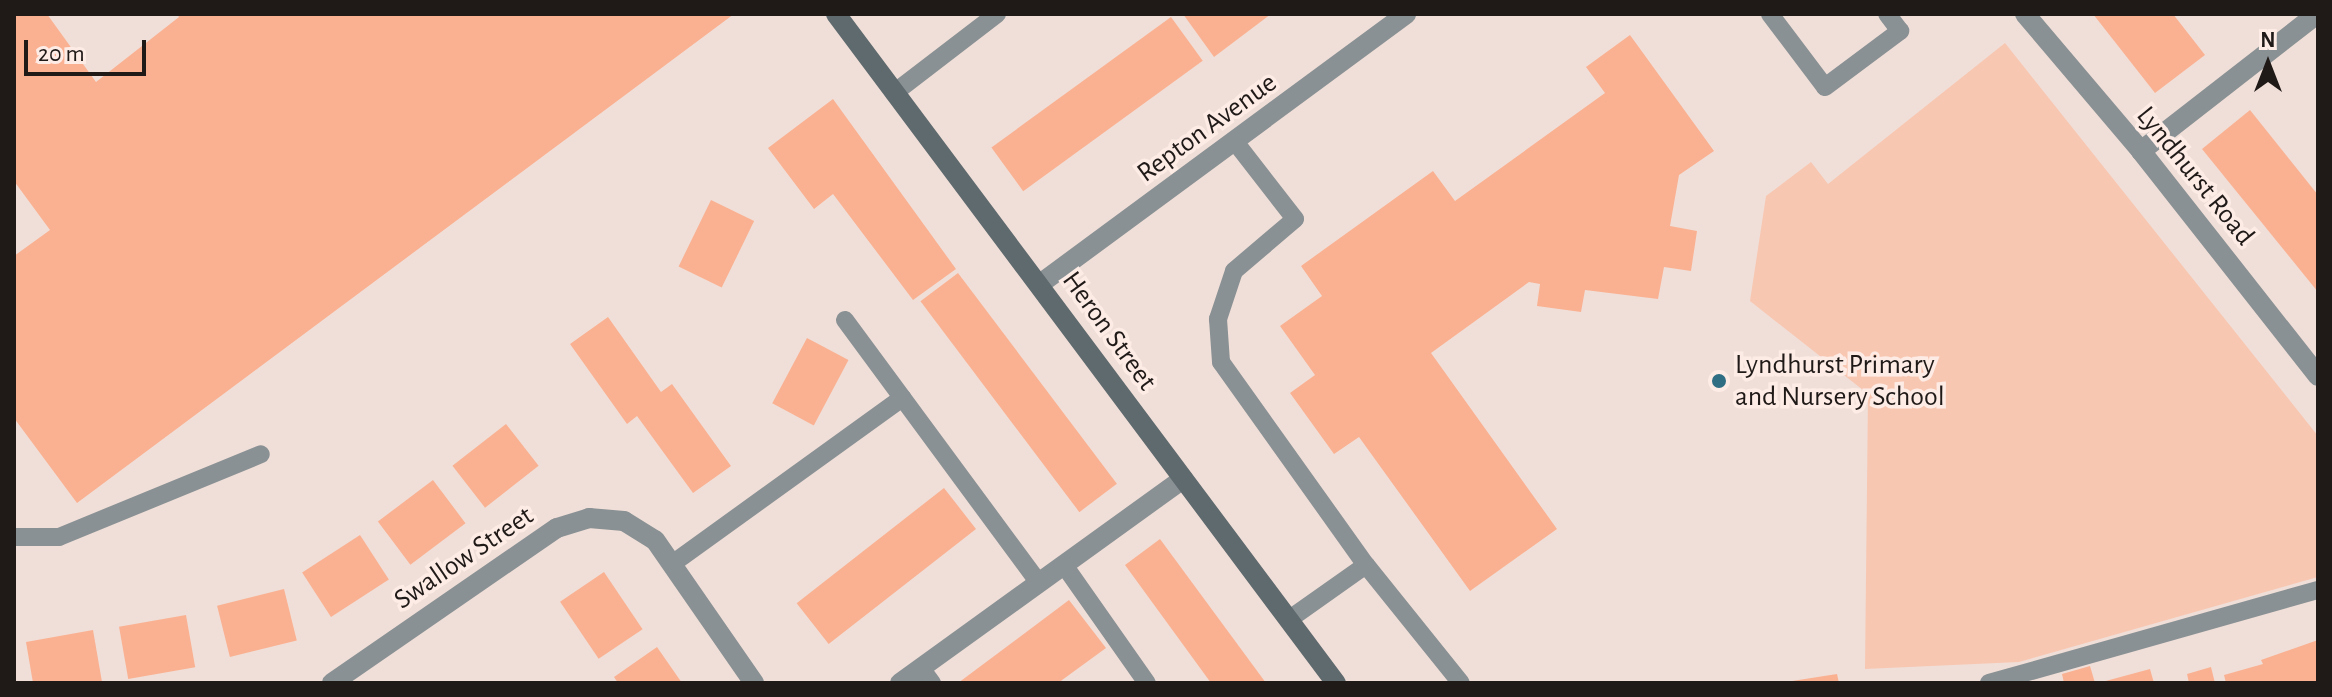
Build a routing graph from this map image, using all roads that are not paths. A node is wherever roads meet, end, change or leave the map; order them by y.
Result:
1 (836, 14) edge
2 (997, 14) edge
3 (1406, 14) edge
4 (1770, 14) edge
5 (1887, 14) edge
6 (2025, 14) edge
7 (2317, 14) edge
8 (894, 93) junction
9 (1236, 143) junction
10 (2141, 151) junction
11 (1040, 284) junction
12 (845, 320) dead end
13 (2318, 376) edge
14 (902, 398) junction
15 (261, 454) dead end
16 (1183, 479) junction
17 (17, 532) edge
18 (672, 564) junction
19 (1064, 565) junction
20 (1366, 565) junction
21 (1039, 583) junction
22 (2318, 590) edge
23 (1291, 618) junction
24 (926, 676) edge
25 (332, 683) edge
26 (754, 683) edge
27 (900, 683) edge
28 (1147, 683) edge
29 (1336, 683) edge
30 (1461, 683) edge
31 (1989, 683) edge

1 - 8 street, Heron Street
2 - 8 lane
3 - 9 street, Repton Avenue
4 - 5 lane
6 - 10 street, Lyndhurst Road
7 - 10 street
8 - 11 street, Heron Street
9 - 11 street, Repton Avenue
9 - 20 lane
10 - 13 street, Lyndhurst Road
11 - 16 street, Heron Street
12 - 14 lane
14 - 18 lane
14 - 21 lane
15 - 17 lane
16 - 19 street
16 - 23 street, Heron Street
18 - 25 street, Swallow Street
18 - 26 street, Swallow Street
19 - 21 street
19 - 28 lane
20 - 23 lane
20 - 30 lane
21 - 24 street
22 - 31 lane
23 - 29 street, Heron Street
24 - 27 street

